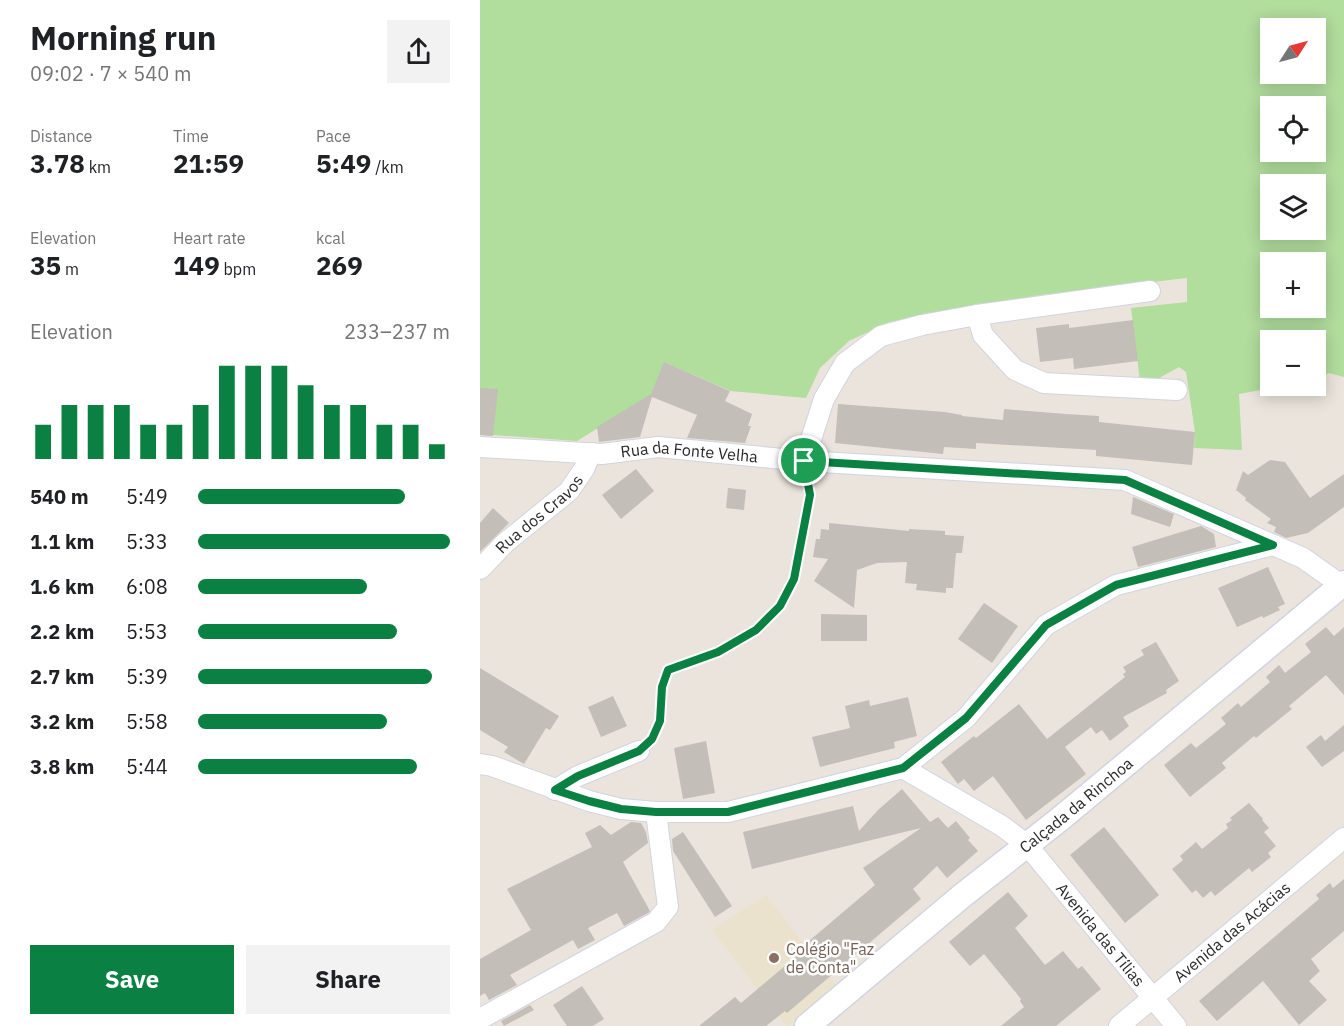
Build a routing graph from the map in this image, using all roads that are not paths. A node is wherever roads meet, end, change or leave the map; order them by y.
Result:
1 (1150, 291) dead end
2 (976, 315) junction
3 (1177, 390) dead end
4 (480, 447) edge
5 (591, 453) junction
6 (804, 461) junction
7 (1273, 545) junction
8 (480, 570) edge
9 (1343, 585) edge
10 (639, 751) road end
11 (480, 764) edge
12 (903, 768) junction
13 (555, 790) junction
14 (656, 812) junction
15 (1344, 838) edge
16 (1027, 845) junction
17 (1153, 998) junction
18 (480, 1019) edge
19 (807, 1026) edge
20 (1119, 1026) edge
21 (1176, 1026) edge

1 - 2 street
2 - 3 street
2 - 6 street
4 - 5 street, Rua da Fonte Velha
5 - 6 street, Rua da Fonte Velha
5 - 8 street, Rua dos Cravos
6 - 7 street, Rua da Fonte Velha
7 - 9 street, Rua da Fonte Velha
7 - 12 street
9 - 16 street, Calçada da Rinchoa
10 - 13 street
11 - 13 street
12 - 14 street
12 - 16 street, Avenida das Tílias
13 - 14 street
14 - 18 street
15 - 17 street, Avenida das Acácias
16 - 17 street, Avenida das Tílias
16 - 19 street, Calçada da Rinchoa
17 - 20 street, Avenida das Acácias
17 - 21 street, Avenida das Tílias

